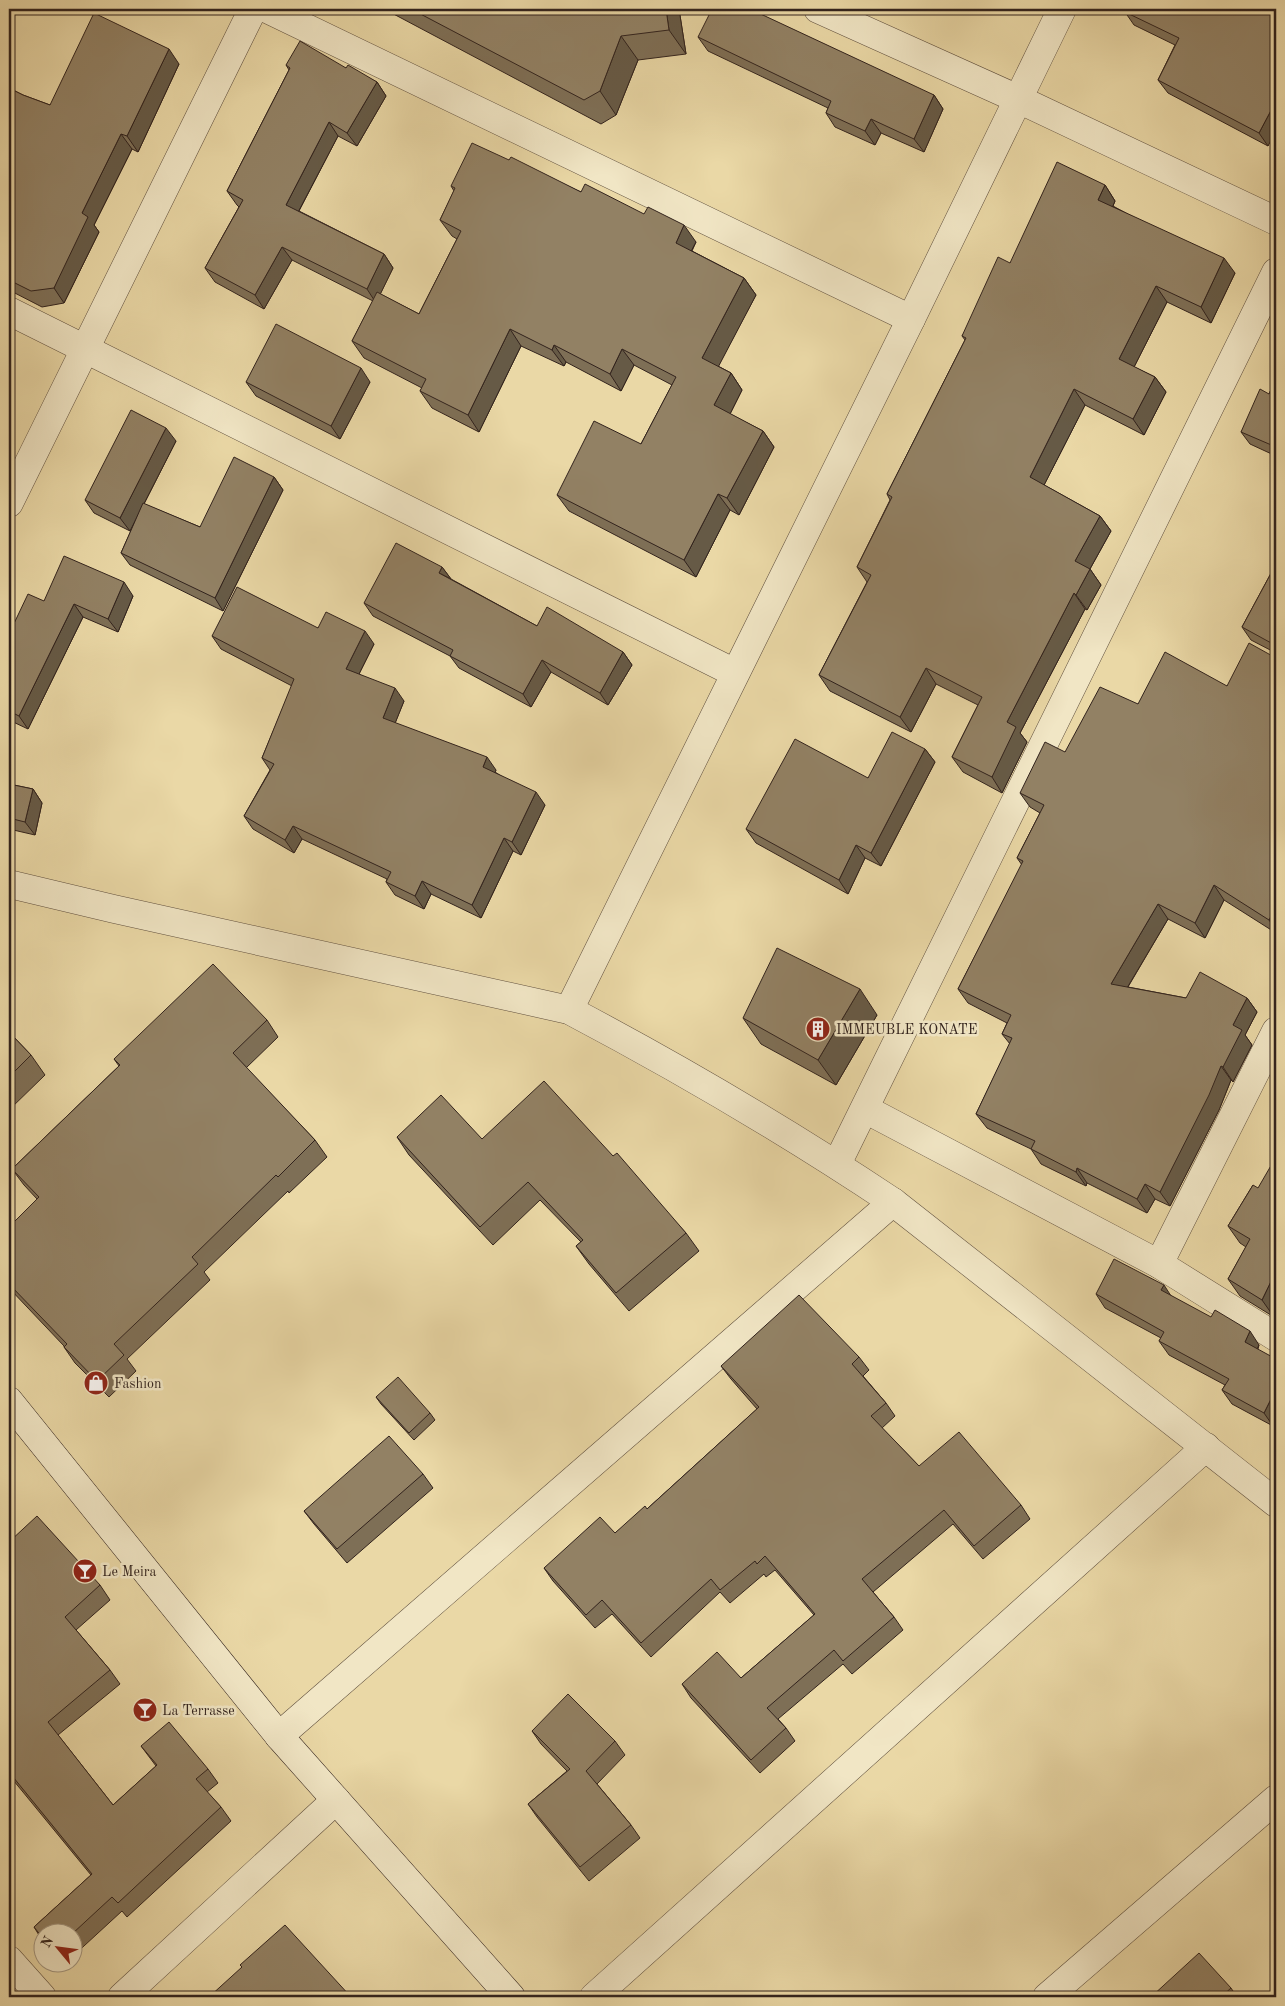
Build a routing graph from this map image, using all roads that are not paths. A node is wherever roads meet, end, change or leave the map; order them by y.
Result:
1 (253, 9) edge
2 (267, 9) edge
3 (818, 9) edge
4 (1062, 9) edge
5 (1018, 99) junction
6 (1276, 221) edge
7 (1276, 272) edge
8 (9, 311) edge
9 (911, 319) junction
10 (85, 350) junction
11 (9, 503) edge
12 (735, 673) junction
13 (9, 884) edge
14 (569, 1010) junction
15 (1276, 1031) edge
16 (865, 1109) junction
17 (837, 1164) junction
18 (892, 1202) junction
19 (1158, 1264) junction
20 (1276, 1337) edge
21 (9, 1401) edge
22 (1206, 1447) junction
23 (1276, 1502) edge
24 (279, 1736) junction
25 (1276, 1799) edge
26 (336, 1800) junction
27 (9, 1960) edge
28 (42, 1997) edge
29 (122, 1997) edge
30 (511, 1997) edge
31 (594, 1997) edge
32 (1047, 1997) edge

1 - 10 street
2 - 9 street
3 - 5 street
4 - 5 street
5 - 6 street
5 - 9 street
7 - 16 street
8 - 10 street
9 - 12 street
10 - 11 street
10 - 12 street
12 - 14 street
13 - 14 street
14 - 17 street
15 - 19 street
16 - 17 street
16 - 19 street
17 - 18 street
18 - 22 street
18 - 24 street
19 - 20 street
21 - 24 street
22 - 23 street
22 - 31 street
24 - 26 street
25 - 32 street
26 - 29 street
26 - 30 street
27 - 28 street

